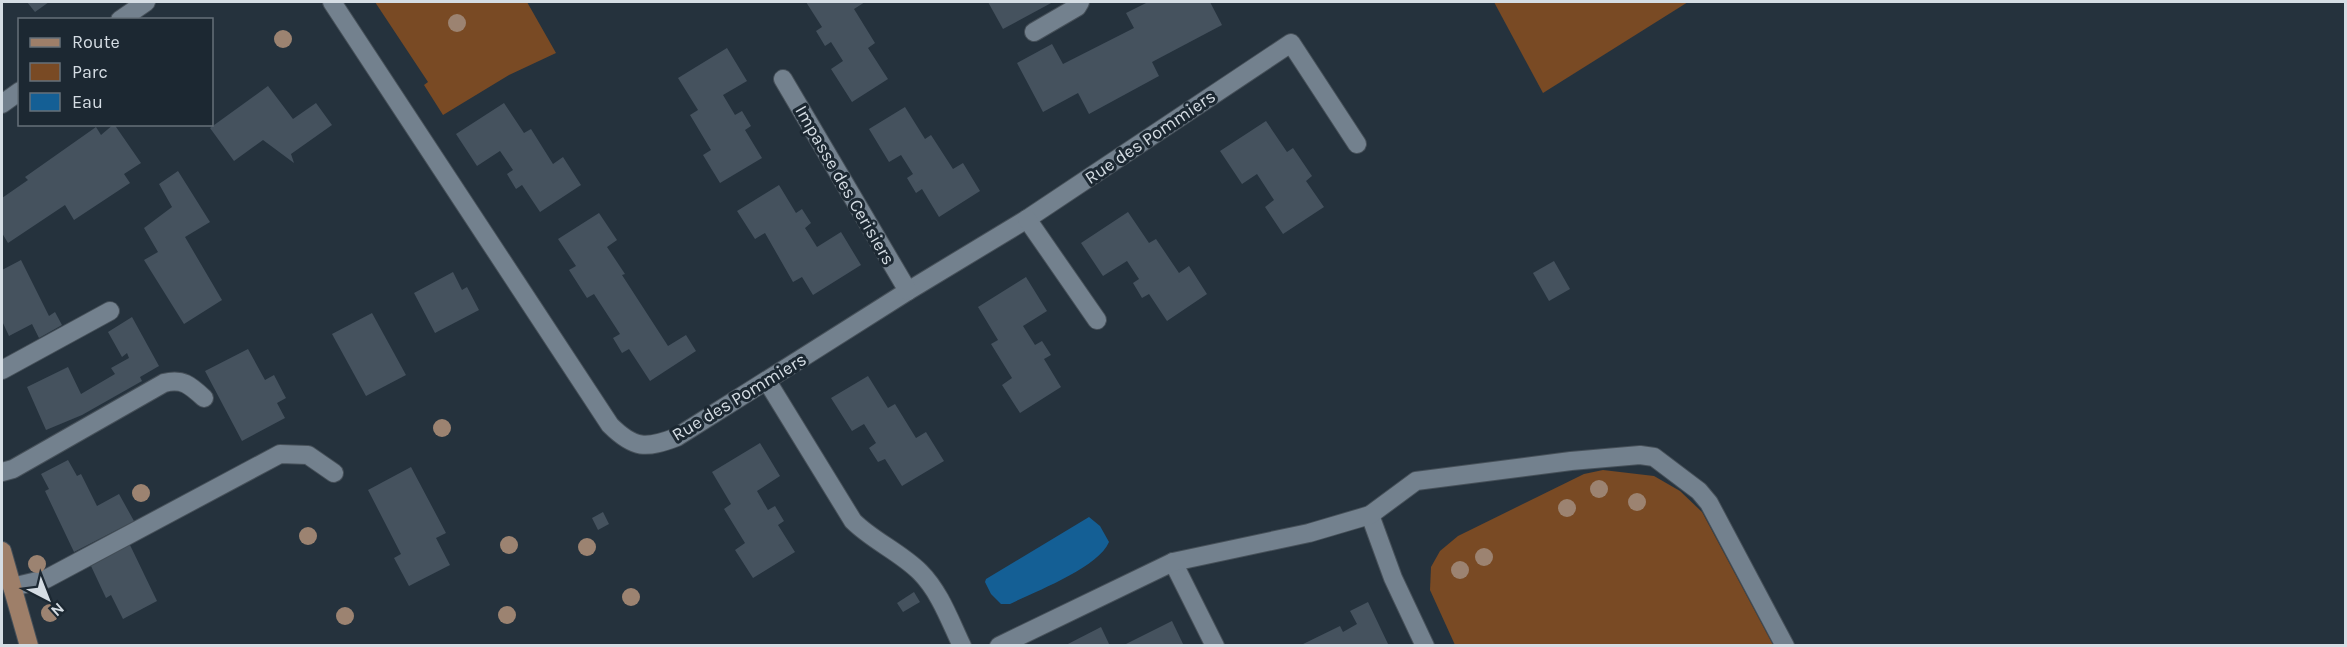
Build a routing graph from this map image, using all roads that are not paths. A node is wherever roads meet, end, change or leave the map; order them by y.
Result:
1 (146, 2) edge
2 (332, 2) edge
3 (1080, 2) edge
4 (123, 18) edge
5 (1034, 32) dead end
6 (783, 79) dead end
7 (18, 92) edge
8 (2, 104) edge
9 (1357, 144) dead end
10 (1027, 219) junction
11 (908, 291) junction
12 (110, 310) dead end
13 (1097, 320) dead end
14 (2, 370) edge
15 (767, 381) junction
16 (204, 398) dead end
17 (2, 472) edge
18 (334, 473) dead end
19 (1370, 515) junction
20 (2, 551) edge
21 (1173, 562) junction
22 (12, 587) junction
23 (29, 645) edge
24 (962, 645) edge
25 (999, 645) edge
26 (1215, 645) edge
27 (1425, 645) edge
28 (1785, 645) edge

1 - 4 street
2 - 15 street, Rue des Pommiers
3 - 5 street
6 - 11 street, Impasse des Cerisiers
7 - 8 street
9 - 10 street, Rue des Pommiers
10 - 11 street, Rue des Pommiers
10 - 13 street
11 - 15 street, Rue des Pommiers
12 - 14 street
15 - 24 street
16 - 17 street
18 - 22 street
19 - 21 street
19 - 27 street
19 - 28 street
20 - 22 main road
21 - 25 street
21 - 26 street
22 - 23 main road

